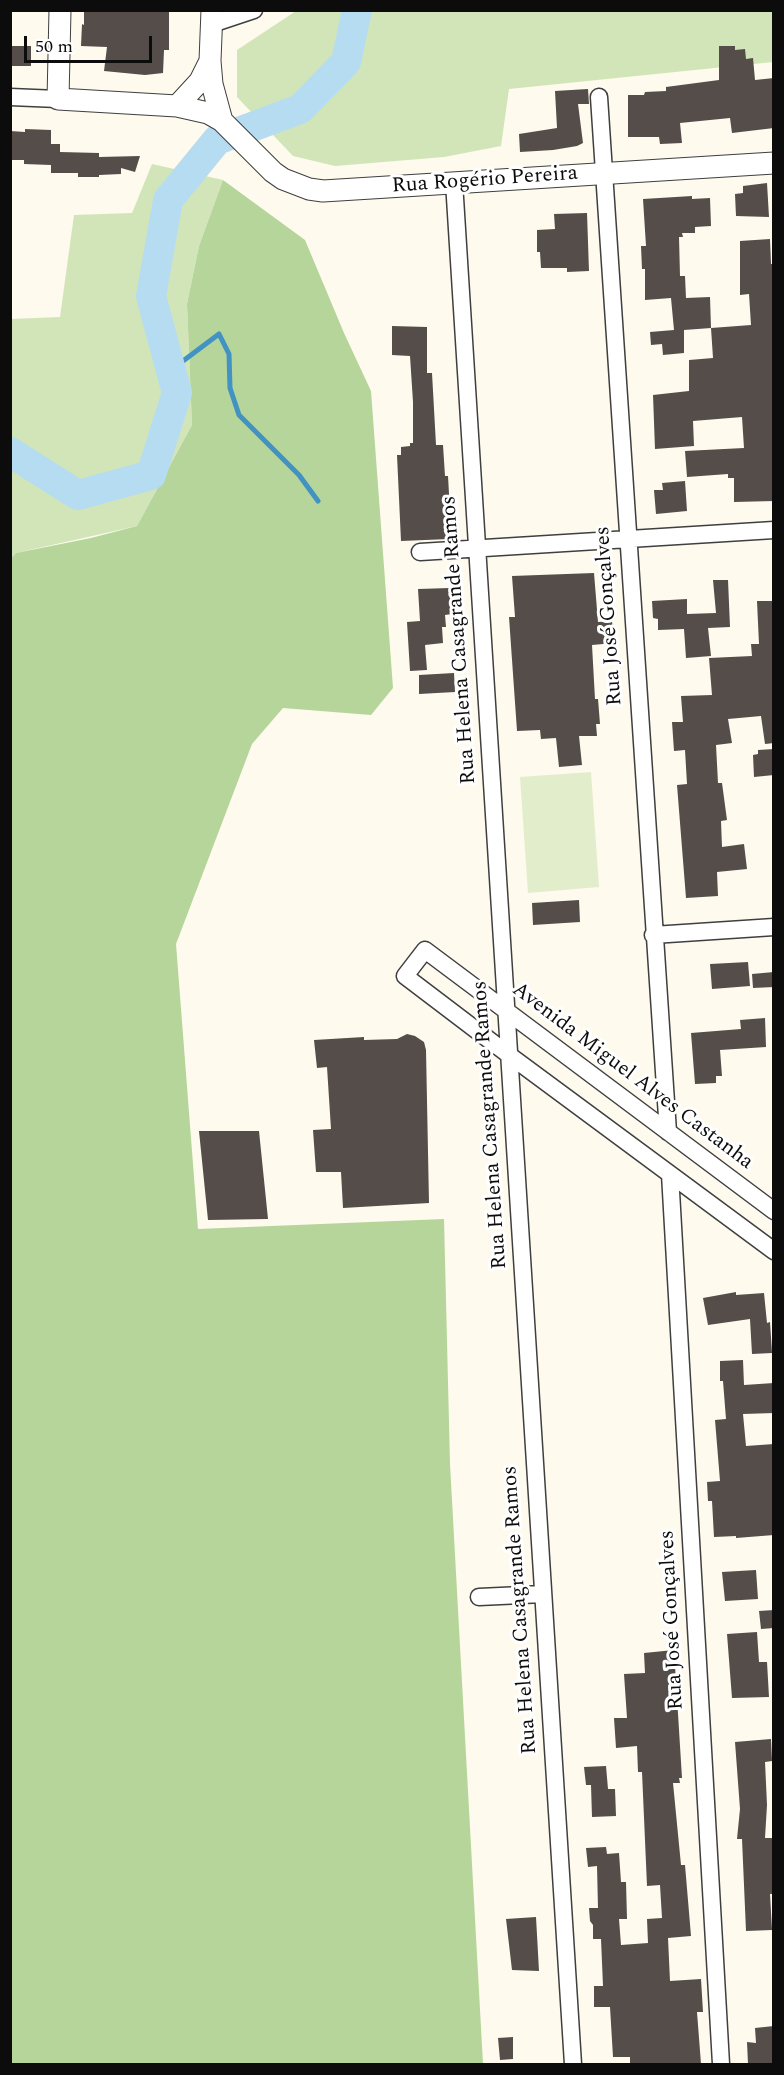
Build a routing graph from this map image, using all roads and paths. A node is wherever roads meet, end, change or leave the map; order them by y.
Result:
1 (60, 10) edge
2 (254, 10) edge
3 (212, 17) edge
4 (210, 61) junction
5 (10, 97) edge
6 (599, 97) dead end
7 (58, 99) junction
8 (177, 106) junction
9 (224, 122) junction
10 (774, 163) edge
11 (604, 173) junction
12 (454, 183) junction
13 (774, 530) edge
14 (628, 539) junction
15 (477, 549) junction
16 (420, 552) dead end
17 (774, 927) edge
18 (653, 935) junction
19 (506, 1011) junction
20 (509, 1055) junction
21 (668, 1132) junction
22 (670, 1174) junction
23 (774, 1211) edge
24 (774, 1251) edge
25 (543, 1594) junction
26 (479, 1597) dead end
27 (573, 2064) edge
28 (721, 2064) edge

1 - 7 street
2 - 3 street
3 - 4 street
4 - 8 street
4 - 9 street
5 - 7 street
6 - 11 street, Rua José Gonçalves
7 - 8 street
8 - 9 street
9 - 12 street, Rua Rogério Pereira
10 - 11 street, Rua Rogério Pereira
11 - 12 street, Rua Rogério Pereira
11 - 14 street, Rua José Gonçalves
12 - 15 street, Rua Helena Casagrande Ramos
13 - 14 street
14 - 15 street
14 - 18 street, Rua José Gonçalves
15 - 16 street
15 - 19 street, Rua Helena Casagrande Ramos
17 - 18 street
18 - 21 street, Rua José Gonçalves
19 - 20 street, Rua Helena Casagrande Ramos
19 - 20 street, Avenida Miguel Alves Castanha
19 - 21 street, Avenida Miguel Alves Castanha
20 - 22 street, Avenida Miguel Alves Castanha
20 - 25 street, Rua Helena Casagrande Ramos
21 - 23 street, Avenida Miguel Alves Castanha
22 - 24 street, Avenida Miguel Alves Castanha
22 - 28 street, Rua José Gonçalves
25 - 26 street
25 - 27 street, Rua Helena Casagrande Ramos

